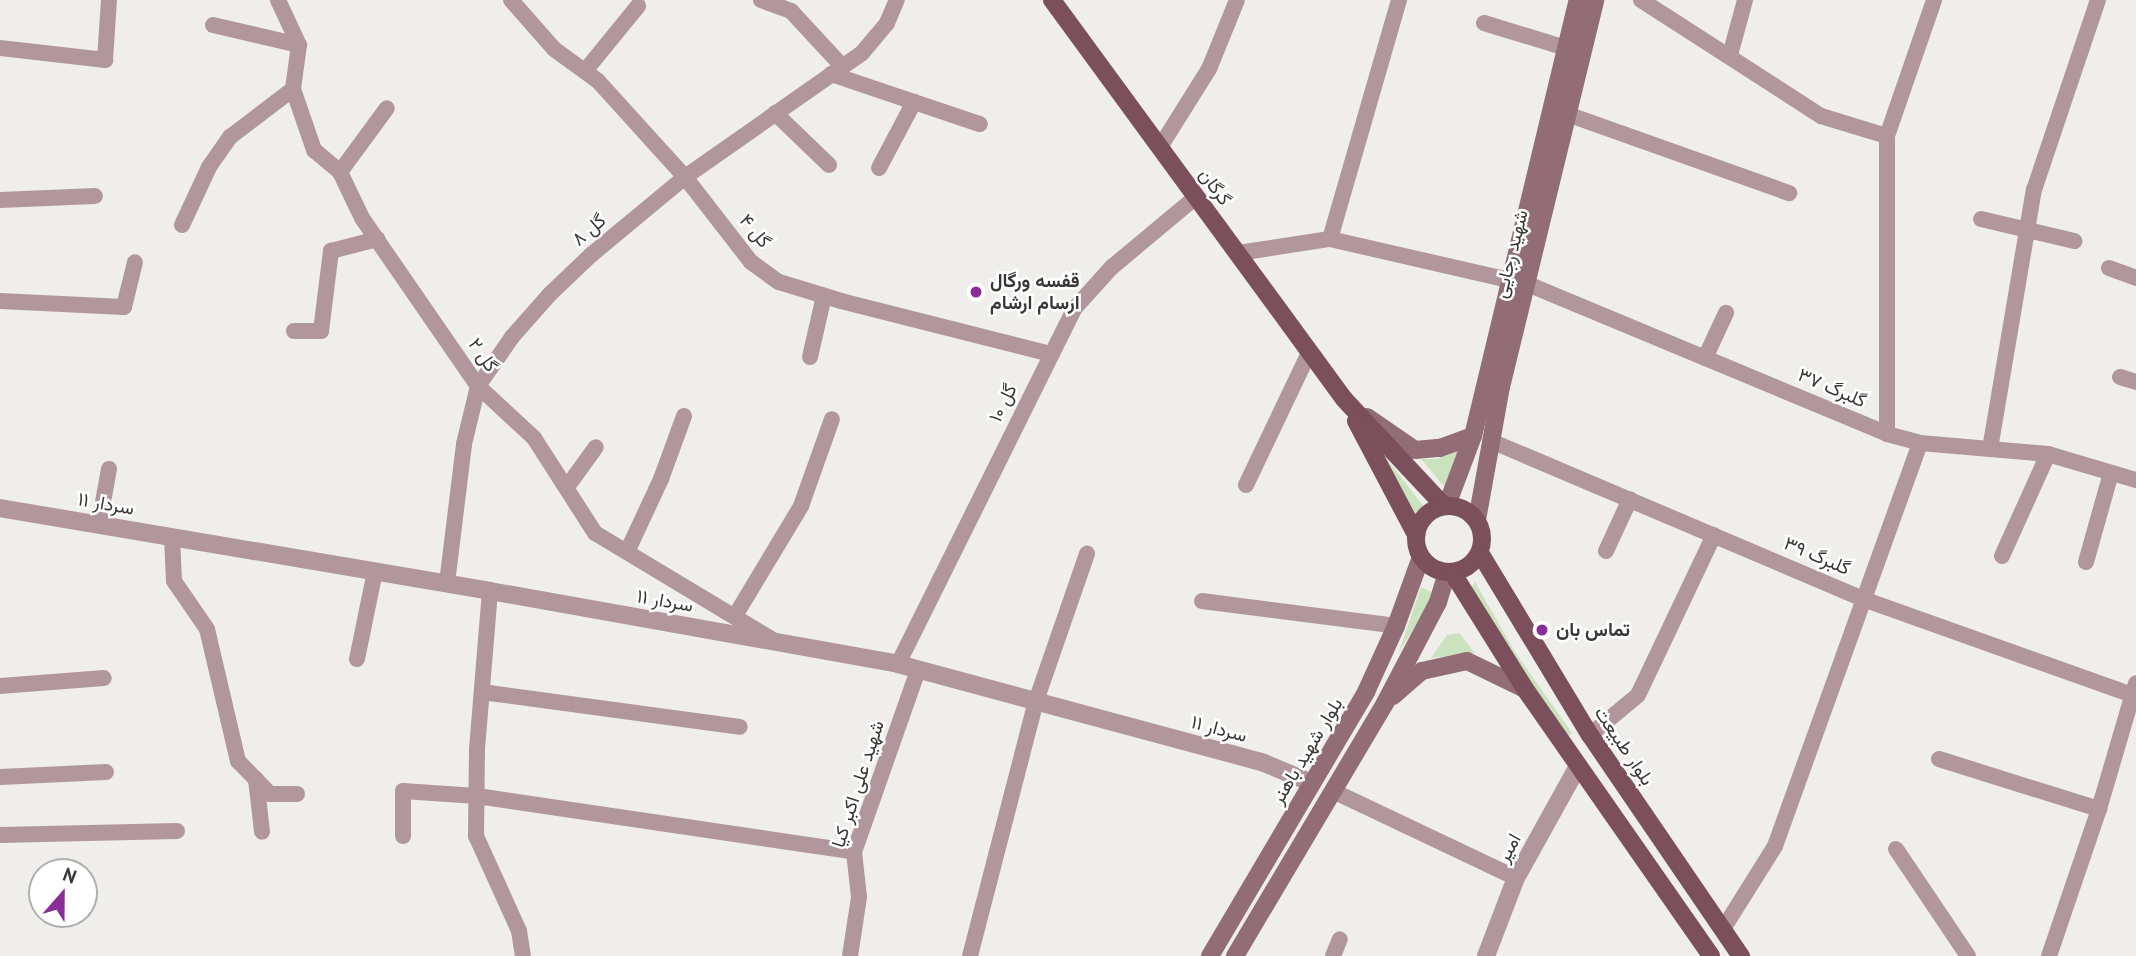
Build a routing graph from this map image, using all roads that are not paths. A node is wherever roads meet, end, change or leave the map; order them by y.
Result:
1 (109, 0) edge
2 (278, 0) edge
3 (511, 0) edge
4 (761, 0) edge
5 (897, 0) edge
6 (1052, 0) edge
7 (1237, 0) edge
8 (1398, 0) edge
9 (1578, 0) edge
10 (1595, 0) edge
11 (1641, 0) edge
12 (1745, 0) edge
13 (1934, 0) edge
14 (2098, 0) edge
15 (638, 6) dead end
16 (1484, 23) dead end
17 (213, 25) dead end
18 (299, 45) junction
19 (0, 48) edge
20 (1566, 48) junction
21 (1730, 55) junction
22 (836, 70) junction
23 (585, 71) junction
24 (293, 89) junction
25 (914, 102) junction
26 (387, 107) dead end
27 (775, 113) junction
28 (1567, 114) junction
29 (980, 124) dead end
30 (1887, 136) junction
31 (1160, 147) junction
32 (829, 165) dead end
33 (879, 168) dead end
34 (340, 172) junction
35 (685, 177) junction
36 (1789, 193) dead end
37 (95, 196) dead end
38 (1196, 197) junction
39 (0, 200) edge
40 (1981, 219) dead end
41 (182, 225) dead end
42 (2027, 229) junction
43 (377, 239) junction
44 (1330, 239) junction
45 (2074, 241) dead end
46 (1237, 253) junction
47 (135, 262) dead end
48 (2109, 268) dead end
49 (2136, 278) edge
50 (1517, 281) junction
51 (824, 296) junction
52 (0, 302) edge
53 (1726, 313) dead end
54 (294, 331) dead end
55 (1310, 351) junction
56 (1049, 354) junction
57 (810, 357) dead end
58 (1705, 358) junction
59 (478, 386) junction
60 (1344, 399) junction
61 (684, 416) dead end
62 (832, 419) dead end
63 (1887, 433) junction
64 (1482, 439) junction
65 (1920, 443) junction
66 (596, 447) dead end
67 (1990, 449) junction
68 (2048, 454) junction
69 (109, 469) dead end
70 (2111, 473) junction
71 (2136, 480) edge
72 (1246, 485) dead end
73 (567, 487) junction
74 (1630, 499) junction
75 (1445, 506) junction
76 (0, 508) edge
77 (1477, 520) junction
78 (99, 524) junction
79 (1416, 535) junction
80 (1714, 535) junction
81 (172, 537) junction
82 (1606, 551) dead end
83 (626, 552) junction
84 (1479, 553) junction
85 (1087, 554) dead end
86 (2002, 556) dead end
87 (1421, 557) junction
88 (2085, 562) dead end
89 (375, 571) junction
90 (1449, 572) junction
91 (447, 583) junction
92 (490, 590) junction
93 (1863, 599) junction
94 (1202, 601) dead end
95 (735, 616) junction
96 (1396, 626) junction
97 (779, 643) junction
98 (357, 659) dead end
99 (898, 664) junction
100 (918, 670) junction
101 (104, 678) dead end
102 (0, 686) edge
103 (1525, 689) junction
104 (2134, 689) edge
105 (482, 692) junction
106 (1036, 701) junction
107 (1385, 703) junction
108 (740, 727) dead end
109 (1590, 735) junction
110 (1940, 759) dead end
111 (1578, 766) junction
112 (106, 772) dead end
113 (0, 777) edge
114 (256, 779) junction
115 (1312, 783) junction
116 (1333, 791) junction
117 (298, 794) dead end
118 (477, 796) junction
119 (2099, 808) junction
120 (177, 831) dead end
121 (262, 832) dead end
122 (0, 835) edge
123 (402, 836) dead end
124 (1896, 849) dead end
125 (855, 852) junction
126 (1516, 878) junction
127 (1723, 929) junction
128 (1340, 939) dead end
129 (523, 956) edge
130 (850, 956) edge
131 (970, 956) edge
132 (1210, 956) edge
133 (1235, 956) edge
134 (1333, 956) edge
135 (1486, 956) edge
136 (1711, 956) edge
137 (1741, 956) edge
138 (1968, 956) edge
139 (2049, 956) edge

1 - 19 street
2 - 18 street
3 - 23 street, گل ۴
4 - 22 street
5 - 22 street, گل ۸
6 - 31 main road, گرگان
7 - 31 street
8 - 44 street
9 - 20 main road, شهید رجایی
10 - 28 main road, شهید رجایی
11 - 21 street
12 - 21 street
13 - 30 street
14 - 42 street
15 - 23 street
16 - 20 street
17 - 18 street
18 - 24 street, گل ۲
20 - 50 main road, شهید رجایی
21 - 30 street
22 - 25 street
22 - 27 street, گل ۸
23 - 35 street, گل ۴
24 - 34 street, گل ۲
24 - 41 street
25 - 29 street
25 - 33 street
26 - 34 street
27 - 32 street
27 - 35 street, گل ۸
28 - 36 street
28 - 50 main road, شهید رجایی
30 - 63 street
31 - 38 main road, گرگان
34 - 43 street, گل ۲
35 - 51 street, گل ۴
35 - 59 street, گل ۸
37 - 39 street
38 - 46 main road, گرگان
38 - 56 street, گل ۱۰
40 - 42 street
42 - 45 street
42 - 67 street
43 - 54 street
43 - 59 street, گل ۲
44 - 46 street
44 - 50 street, گلبرگ ۳۷
46 - 55 main road, گرگان
47 - 52 street
48 - 49 street
50 - 58 street, گلبرگ ۳۷
50 - 64 main road, شهید رجایی
51 - 56 street, گل ۴
51 - 57 street
53 - 58 street
55 - 60 main road, گرگان
55 - 72 street
56 - 99 street, گل ۱۰
58 - 63 street, گلبرگ ۳۷
59 - 73 street, گل ۲
59 - 91 street, گل ۸
60 - 64 main road
60 - 75 main road
60 - 79 main road
61 - 83 street
62 - 95 street
63 - 65 street, گلبرگ ۳۷
64 - 74 street, گلبرگ ۳۹
64 - 75 main road, شهید رجایی
64 - 77 main road, شهید رجایی
65 - 67 street, گلبرگ ۳۷
65 - 93 street
66 - 73 street
67 - 68 street, گلبرگ ۳۷
68 - 70 street, گلبرگ ۳۷
68 - 86 street
69 - 78 street
70 - 71 street, گلبرگ ۳۷
70 - 88 street
73 - 83 street, گل ۲
74 - 80 street, گلبرگ ۳۹
74 - 82 street
75 - 77 main road
75 - 79 main road
76 - 78 street, سردار ۱۱
77 - 84 main road
78 - 81 street, سردار ۱۱
79 - 87 main road
80 - 93 street, گلبرگ ۳۹
80 - 109 street
81 - 89 street, سردار ۱۱
81 - 114 street
83 - 95 street, گل ۲
84 - 90 main road
84 - 109 main road, بلوار طبیعت
85 - 106 street
87 - 90 main road
87 - 96 main road, بلوار شهید باهنر
89 - 91 street, سردار ۱۱
89 - 98 street
90 - 103 main road
90 - 107 main road
91 - 92 street, سردار ۱۱
92 - 97 street, سردار ۱۱
92 - 105 street
93 - 104 street, گلبرگ ۳۹
93 - 127 street
94 - 96 street
95 - 97 street, گل ۲
96 - 115 main road, بلوار شهید باهنر
97 - 99 street, سردار ۱۱
99 - 100 street, سردار ۱۱
100 - 106 street, سردار ۱۱
100 - 125 street, شهید علی اکبر کیا
101 - 102 street
103 - 107 main road
103 - 111 main road
104 - 119 street
105 - 108 street
105 - 118 street
106 - 115 street, سردار ۱۱
106 - 131 street
107 - 116 main road
109 - 127 main road, بلوار طبیعت
110 - 119 street
111 - 126 street, امیر
111 - 136 main road
112 - 113 street
114 - 117 street
114 - 121 street
115 - 132 main road, بلوار شهید باهنر
116 - 126 street
116 - 133 main road
118 - 123 street
118 - 125 street
118 - 129 street
119 - 139 street
120 - 122 street
124 - 138 street
125 - 130 street, شهید علی اکبر کیا
126 - 135 street, امیر
127 - 137 main road, بلوار طبیعت
128 - 134 street

